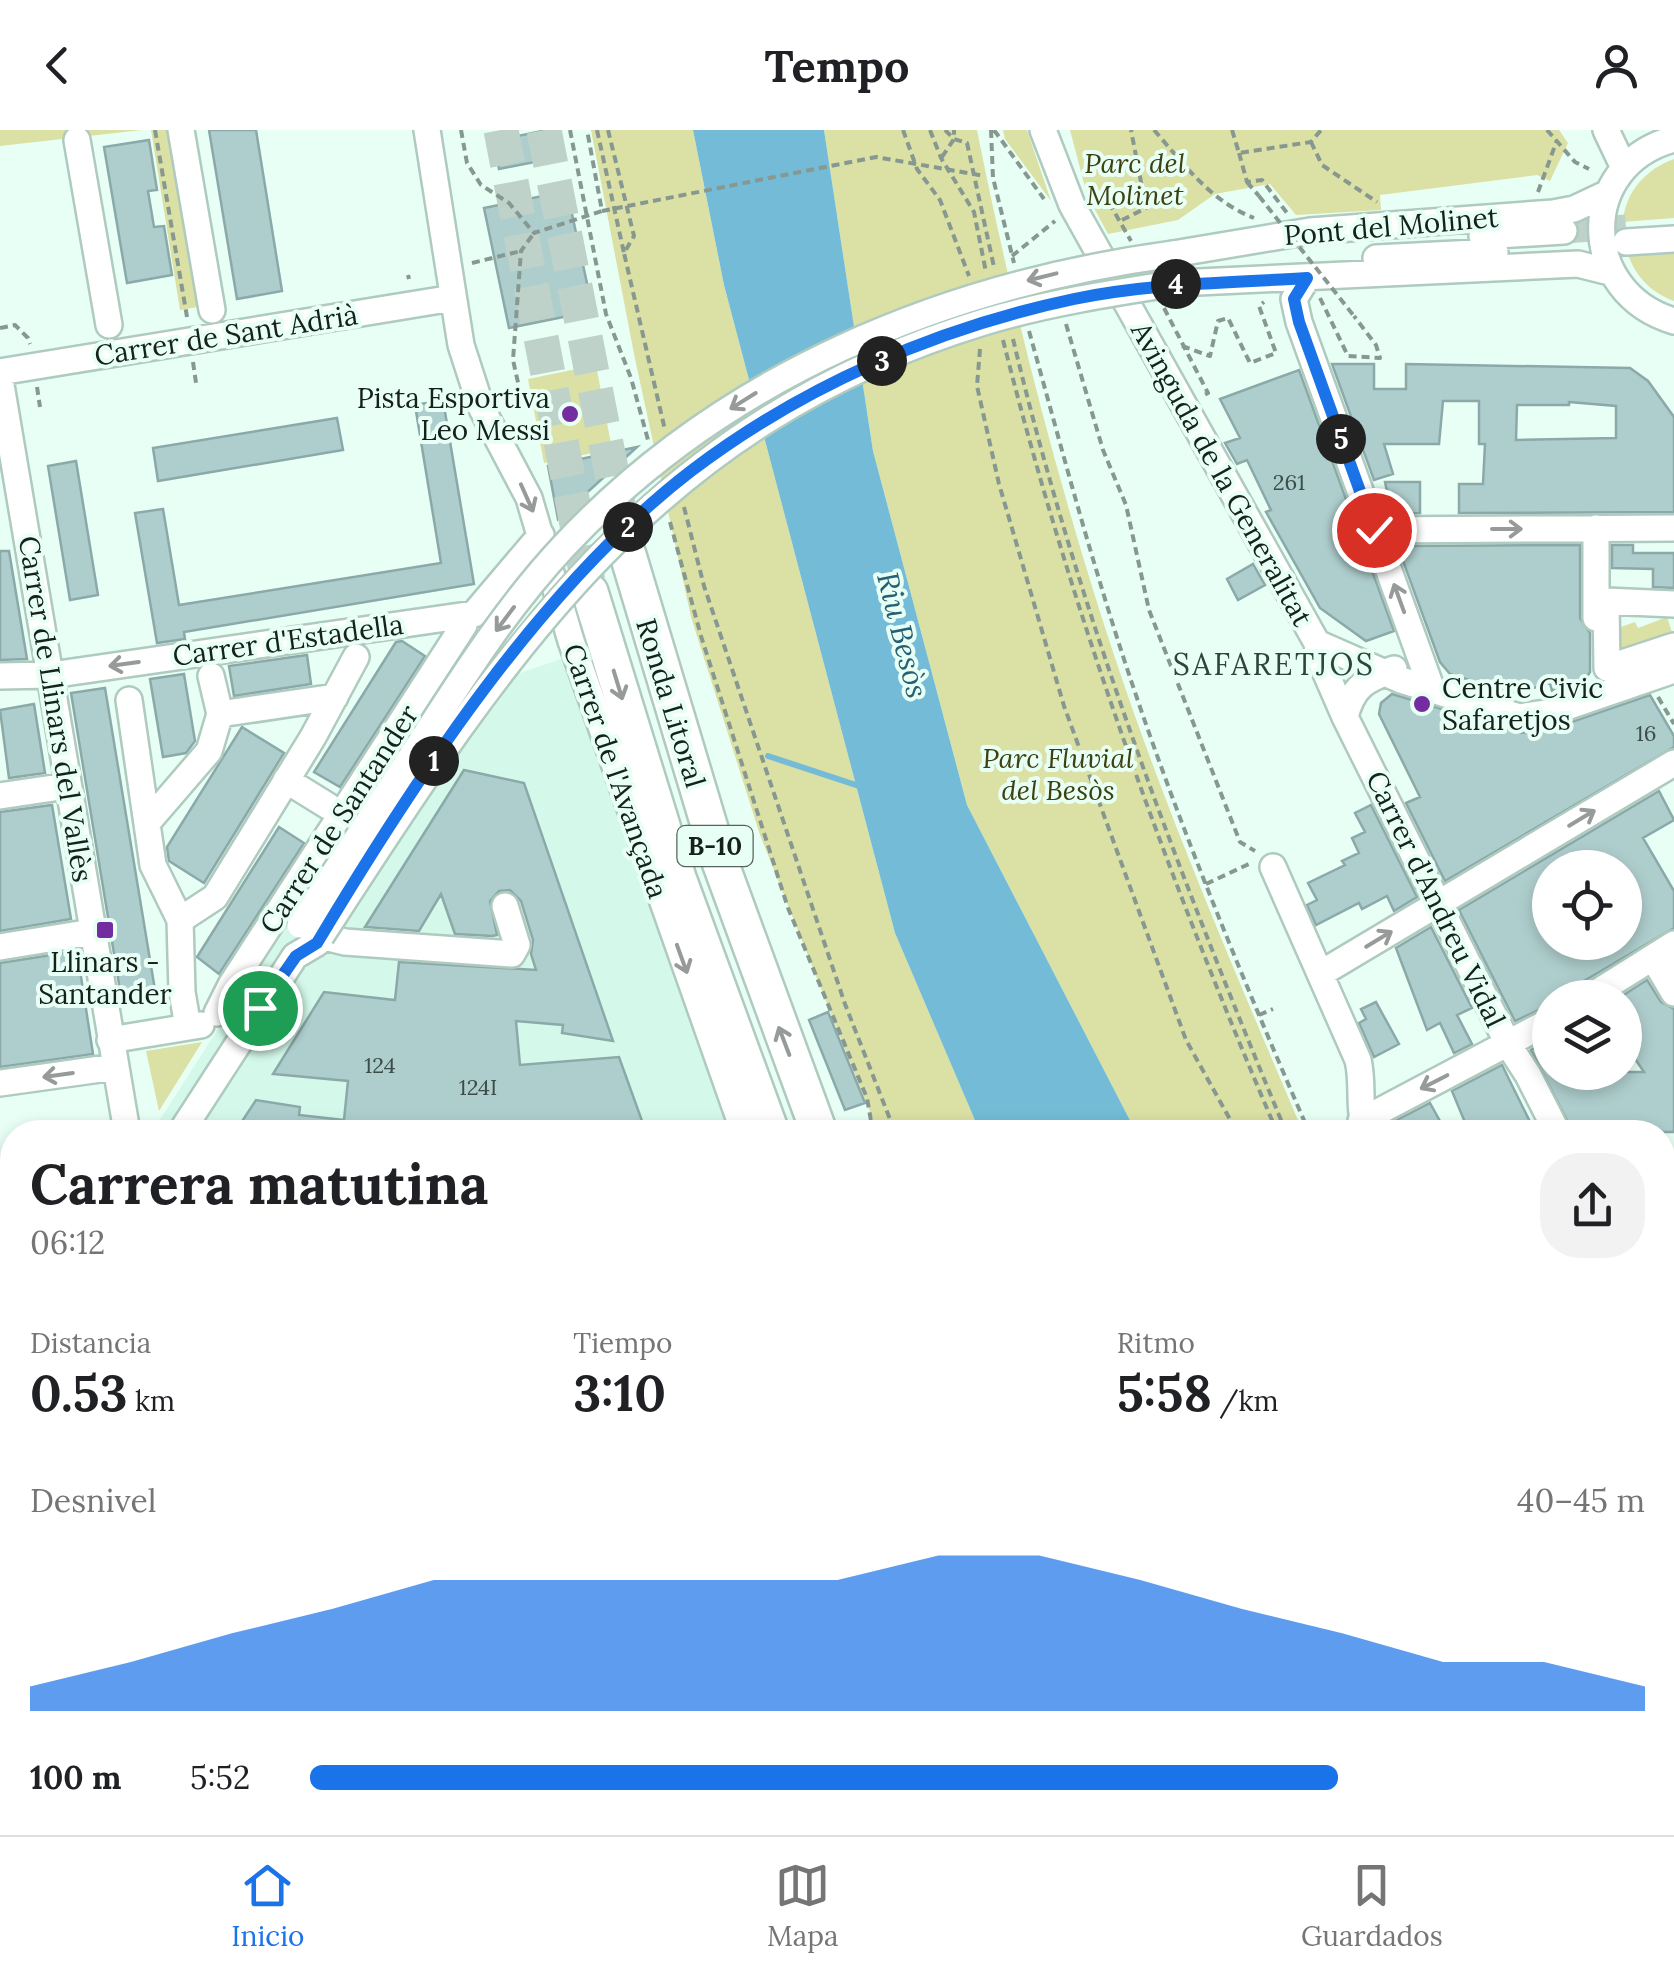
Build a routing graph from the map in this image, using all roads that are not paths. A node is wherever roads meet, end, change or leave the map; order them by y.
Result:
1 (181, 130) edge
2 (427, 130) edge
3 (1044, 130) edge
4 (1606, 130) edge
5 (1660, 137) edge
6 (77, 140) dead end
7 (1624, 168) junction
8 (1608, 193) junction
9 (1674, 224) edge
10 (1674, 238) edge
11 (1172, 254) junction
12 (1610, 272) junction
13 (1178, 283) junction
14 (1313, 288) junction
15 (453, 298) junction
16 (212, 310) dead end
17 (1665, 319) edge
18 (109, 326) dead end
19 (1674, 345) edge
20 (0, 375) edge
21 (1596, 528) junction
22 (1674, 528) edge
23 (1374, 530) junction
24 (541, 535) junction
25 (628, 554) tunnel mouth
26 (590, 592) tunnel mouth
27 (1674, 604) edge
28 (464, 625) dead end
29 (1317, 643) junction
30 (1674, 646) edge
31 (356, 657) dead end
32 (1421, 658) junction
33 (1674, 670) edge
34 (1386, 672) junction
35 (50, 675) junction
36 (0, 676) edge
37 (210, 676) dead end
38 (1596, 684) dead end
39 (1432, 690) junction
40 (335, 697) junction
41 (128, 700) dead end
42 (220, 714) junction
43 (1345, 717) junction
44 (1674, 763) edge
45 (286, 780) junction
46 (68, 786) junction
47 (0, 796) edge
48 (328, 806) dead end
49 (147, 823) junction
50 (1268, 862) road end
51 (1438, 903) junction
52 (505, 906) dead end
53 (180, 920) junction
54 (92, 932) junction
55 (322, 936) junction
56 (1674, 944) edge
57 (0, 947) edge
58 (296, 956) junction
59 (1644, 964) junction
60 (1674, 973) edge
61 (1320, 974) junction
62 (1618, 980) edge
63 (1674, 994) edge
64 (1674, 1011) edge
65 (217, 1013) dead end
66 (255, 1015) junction
67 (188, 1027) junction
68 (1532, 1031) edge
69 (110, 1040) junction
70 (1508, 1044) junction
71 (115, 1068) junction
72 (0, 1083) edge
73 (125, 1120) edge
74 (189, 1120) edge
75 (740, 1120) edge
76 (767, 1120) edge
77 (815, 1120) edge
78 (1364, 1120) edge
79 (1376, 1120) edge
80 (1551, 1120) edge

1 - 16 street
2 - 15 street, Carrer de l'Avançada
3 - 29 street, Avinguda de la Generalitat
4 - 7 street
5 - 7 street
6 - 18 street
7 - 8 street
8 - 11 street, Pont del Molinet
8 - 12 street
9 - 10 street
11 - 13 street, Pont del Molinet
11 -> 58 street, Pont del Molinet, bridge
12 - 14 street, Pont del Molinet
12 - 17 street
13 - 14 street, Pont del Molinet
13 - 55 street, Pont del Molinet, bridge
14 - 23 street
15 - 20 street, Carrer de Sant Adrià
15 -> 24 street, Carrer de l'Avançada
17 - 19 street
20 - 35 street, Carrer de Llinars del Vallès
21 - 22 street
23 -> 21 street
21 - 38 street
32 -> 23 street
24 -> 35 street, Carrer d'Estadella
24 -> 75 street, Carrer de l'Avançada
77 -> 25 highway, Ronda Litoral / B-10
26 -> 76 highway, Ronda Litoral / B-10
27 - 30 street
28 - 65 street, Carrer de Santander
29 - 34 street, Avinguda de la Generalitat
29 - 43 street, Carrer d'Andreu Vidal
31 - 40 street
32 - 34 street
32 - 39 street
33 - 39 street, Avinguda de la Generalitat
34 - 39 street, Avinguda de la Generalitat
34 - 43 street
35 - 36 street, Carrer d'Estadella
35 - 46 street, Carrer de Llinars del Vallès
37 - 42 street
40 - 42 street
40 - 45 street
41 - 49 street
42 - 49 street
43 - 51 street, Carrer d'Andreu Vidal
51 -> 44 street
45 - 48 street
45 - 53 street
46 - 47 street
46 - 54 street, Carrer de Llinars del Vallès
49 - 53 street
50 - 61 street
61 -> 51 street
51 - 70 street, Carrer d'Andreu Vidal
52 - 55 street
53 - 67 street
54 - 57 street
54 - 69 street, Carrer de Llinars del Vallès
55 - 58 street, Pont del Molinet
56 - 59 street
58 - 66 street, Pont del Molinet
59 - 62 street
59 - 64 street
60 - 63 street
61 - 78 street
66 - 67 street
66 - 74 street
67 - 69 street
68 - 70 street
69 - 71 street, Carrer de Llinars del Vallès
70 -> 79 street
70 - 80 street, Carrer d'Andreu Vidal
71 -> 72 street
71 - 73 street, Carrer de Llinars del Vallès

